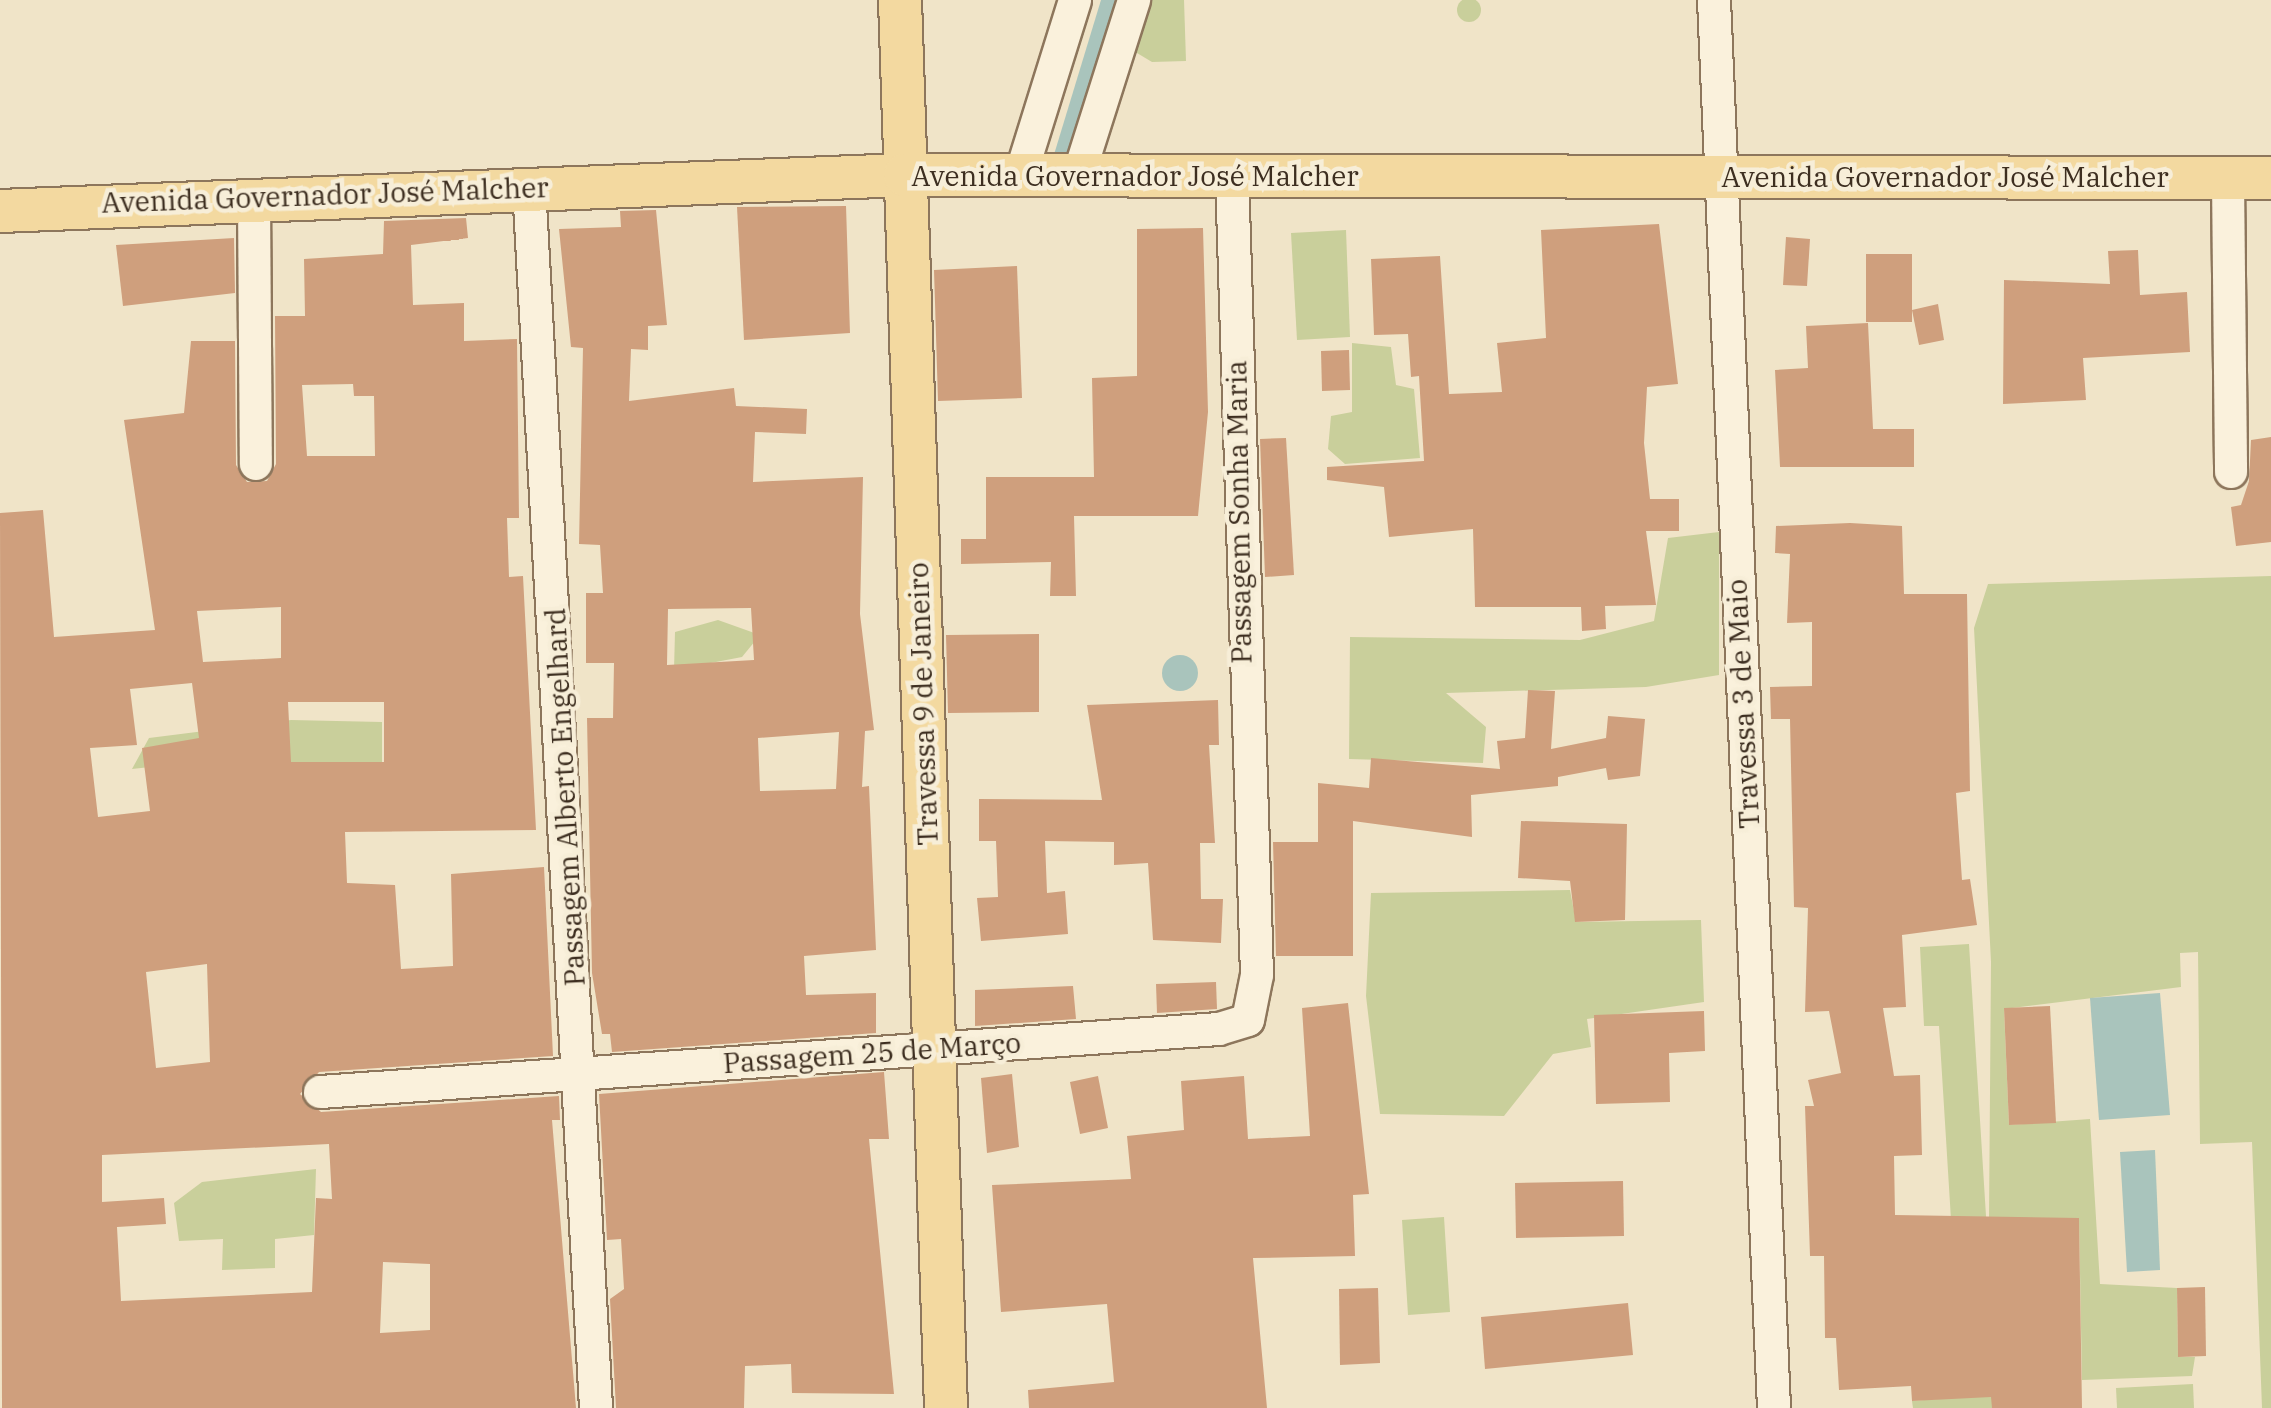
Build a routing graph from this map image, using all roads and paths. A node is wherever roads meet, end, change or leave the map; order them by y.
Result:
1 (900, 0) edge
2 (1075, 0) edge
3 (1134, 0) edge
4 (1714, 0) edge
5 (906, 174) junction
6 (1720, 176) junction
7 (1020, 177) junction
8 (1078, 177) junction
9 (1232, 177) junction
10 (2271, 178) edge
11 (2228, 179) junction
12 (529, 186) junction
13 (254, 199) junction
14 (0, 211) edge
15 (256, 464) dead end
16 (2231, 472) dead end
17 (1247, 848) joint
18 (934, 1048) junction
19 (582, 1076) junction
20 (320, 1092) dead end
21 (596, 1408) edge
22 (946, 1408) edge
23 (1774, 1408) edge

1 - 5 main road, Travessa 9 de Janeiro
2 - 7 street
3 - 8 street
4 - 6 street, Travessa 3 de Maio
5 - 7 main road, Avenida Governador José Malcher
5 - 12 main road, Avenida Governador José Malcher
5 - 18 main road, Travessa 9 de Janeiro
6 - 9 main road, Avenida Governador José Malcher
6 - 11 main road, Avenida Governador José Malcher
6 - 23 street, Travessa 3 de Maio
7 - 8 main road, Avenida Governador José Malcher
8 - 9 main road, Avenida Governador José Malcher
9 - 17 street, Passagem Sonha Maria
10 - 11 main road, Avenida Governador José Malcher
11 - 16 street
12 - 13 main road, Avenida Governador José Malcher
12 - 19 street, Passagem Alberto Engelhard
13 - 14 main road, Avenida Governador José Malcher
13 - 15 street
17 - 18 street, Passagem 25 de Março
18 - 19 street, Passagem 25 de Março
18 - 22 main road, Travessa 9 de Janeiro
19 - 20 street, Passagem 25 de Março
19 - 21 street, Passagem Alberto Engelhard

